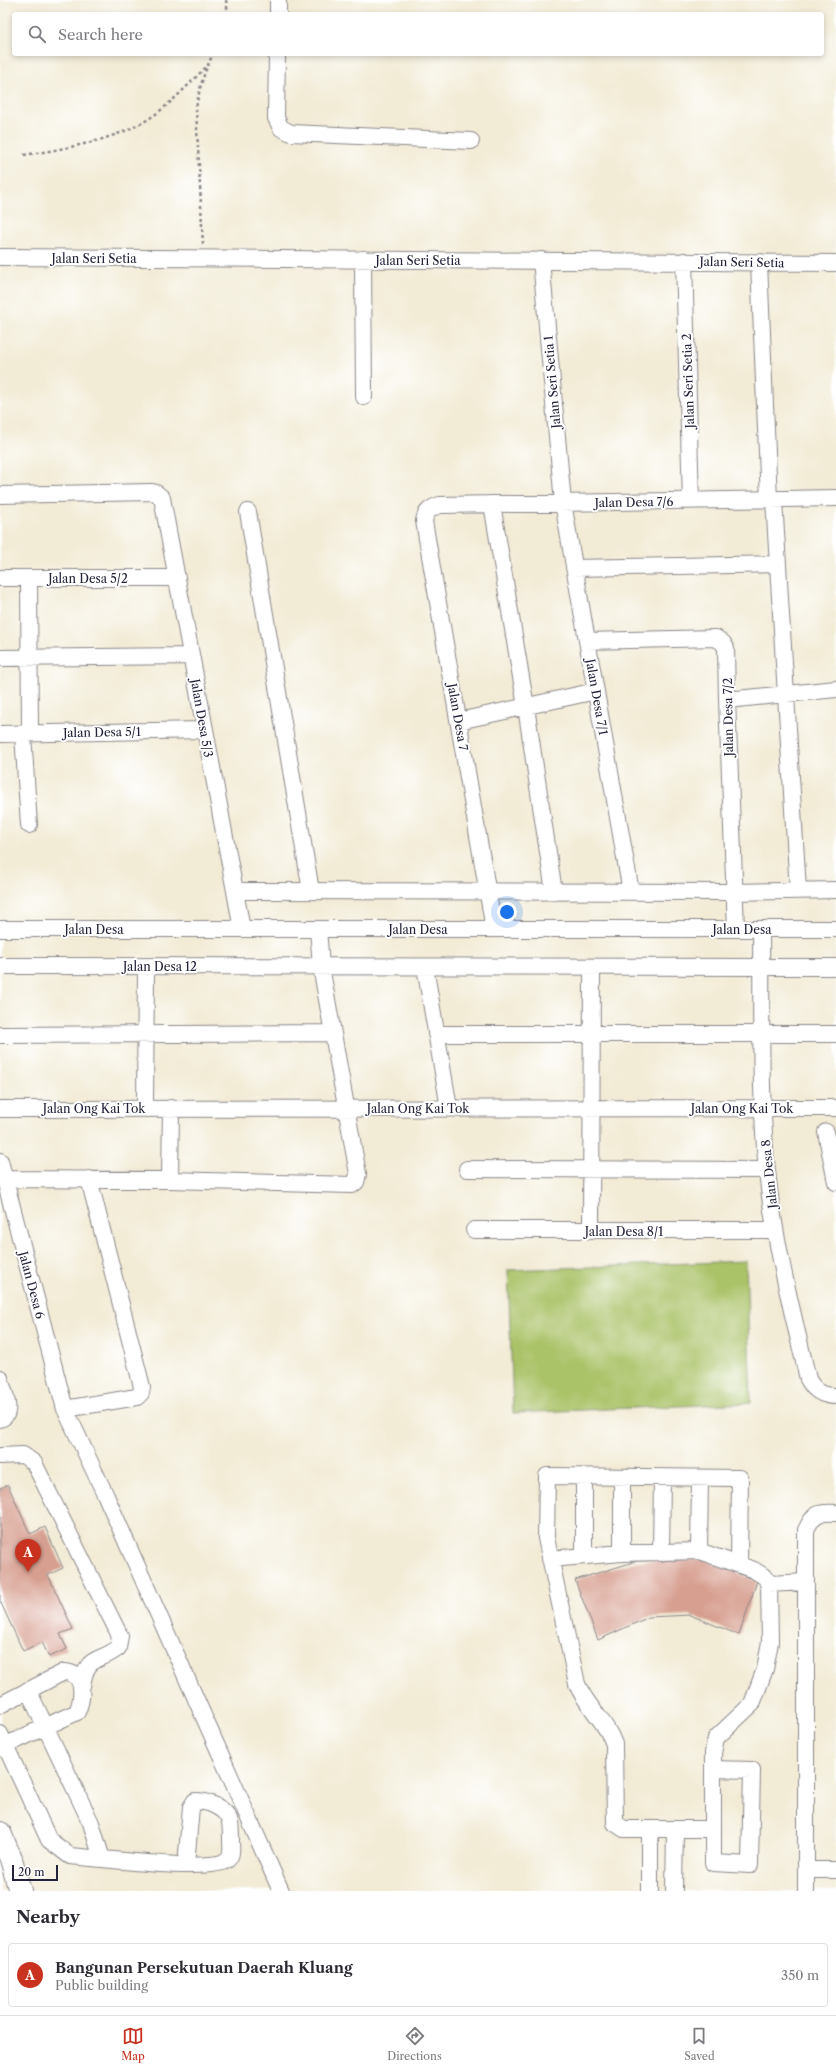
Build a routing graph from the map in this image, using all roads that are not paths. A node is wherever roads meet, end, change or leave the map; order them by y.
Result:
1 (278, 0) edge
2 (278, 12) edge
3 (277, 56) edge
4 (471, 141) dead end
5 (0, 257) edge
6 (362, 259) junction
7 (541, 260) junction
8 (684, 261) junction
9 (759, 262) junction
10 (836, 263) edge
11 (364, 397) dead end
12 (0, 495) edge
13 (836, 498) edge
14 (771, 500) junction
15 (692, 501) junction
16 (563, 503) junction
17 (492, 504) junction
18 (431, 507) joint
19 (248, 512) dead end
20 (778, 564) junction
21 (574, 568) junction
22 (0, 578) edge
23 (29, 578) junction
24 (176, 578) junction
25 (587, 642) junction
26 (191, 656) junction
27 (0, 658) edge
28 (30, 658) junction
29 (836, 689) edge
30 (596, 691) junction
31 (786, 694) junction
32 (727, 700) junction
33 (526, 707) junction
34 (459, 721) junction
35 (205, 730) junction
36 (0, 734) edge
37 (27, 734) junction
38 (29, 825) dead end
39 (836, 890) edge
40 (235, 891) junction
41 (311, 891) junction
42 (488, 891) junction
43 (798, 891) junction
44 (554, 892) junction
45 (631, 892) junction
46 (734, 892) junction
47 (242, 929) junction
48 (318, 929) junction
49 (494, 929) junction
50 (736, 929) junction
51 (761, 929) junction
52 (836, 929) edge
53 (0, 930) edge
54 (0, 966) edge
55 (146, 966) junction
56 (321, 966) junction
57 (425, 967) junction
58 (592, 967) junction
59 (762, 967) junction
60 (836, 967) edge
61 (333, 1033) junction
62 (145, 1034) junction
63 (436, 1034) junction
64 (592, 1034) junction
65 (763, 1034) junction
66 (836, 1034) edge
67 (0, 1035) edge
68 (145, 1108) junction
69 (171, 1108) junction
70 (345, 1108) junction
71 (449, 1108) junction
72 (592, 1108) junction
73 (763, 1108) junction
74 (836, 1108) edge
75 (0, 1109) edge
76 (826, 1132) dead end
77 (0, 1161) edge
78 (591, 1168) junction
79 (467, 1169) dead end
80 (767, 1170) junction
81 (5, 1179) junction
82 (89, 1179) junction
83 (170, 1180) junction
84 (836, 1182) edge
85 (474, 1230) dead end
86 (775, 1230) junction
87 (590, 1231) junction
88 (0, 1378) edge
89 (836, 1396) edge
90 (65, 1409) junction
91 (0, 1419) edge
92 (0, 1456) edge
93 (584, 1477) junction
94 (622, 1477) junction
95 (662, 1477) junction
96 (700, 1478) junction
97 (836, 1513) edge
98 (699, 1551) junction
99 (661, 1552) junction
100 (622, 1553) junction
101 (584, 1556) junction
102 (550, 1559) junction
103 (739, 1564) junction
104 (806, 1582) junction
105 (768, 1584) junction
106 (82, 1686) junction
107 (28, 1690) junction
108 (1, 1703) edge
109 (45, 1727) junction
110 (2, 1743) edge
111 (713, 1769) junction
112 (712, 1829) junction
113 (650, 1830) junction
114 (675, 1830) junction
115 (0, 1833) edge
116 (11, 1859) junction
117 (102, 1859) junction
118 (186, 1865) dead end
119 (806, 1870) junction
120 (836, 1870) edge
121 (20, 1891) edge
122 (37, 1891) edge
123 (281, 1891) edge
124 (650, 1891) edge
125 (674, 1891) edge
126 (806, 1891) edge

1 - 2 street
3 - 4 street
5 - 6 street, Jalan Seri Setia
6 - 7 street, Jalan Seri Setia
6 - 11 street
7 - 8 street, Jalan Seri Setia
7 - 16 street, Jalan Seri Setia 1
8 - 9 street, Jalan Seri Setia
8 - 15 street, Jalan Seri Setia 2
9 - 10 street, Jalan Seri Setia
9 - 14 street
12 - 24 street, Jalan Desa 5/3
13 - 14 street, Jalan Desa 7/6
14 - 15 street, Jalan Desa 7/6
14 - 20 street
15 - 16 street, Jalan Desa 7/6
16 - 17 street, Jalan Desa 7/6
16 - 21 street, Jalan Desa 7/1
17 - 18 street, Jalan Desa 7/6
17 - 33 street
18 - 34 street, Jalan Desa 7
19 - 41 street
20 - 21 street
20 - 31 street
21 - 25 street, Jalan Desa 7/1
22 - 23 street, Jalan Desa 5/2
23 - 24 street, Jalan Desa 5/2
23 - 28 street
24 - 26 street, Jalan Desa 5/3
25 - 30 street, Jalan Desa 7/1
25 - 32 street, Jalan Desa 7/2
26 - 28 street
26 - 35 street, Jalan Desa 5/3
27 - 28 street
28 - 37 street
29 - 31 street
30 - 33 street
30 - 45 street, Jalan Desa 7/1
31 - 32 street
31 - 43 street
32 - 46 street, Jalan Desa 7/2
33 - 34 street
33 - 44 street
34 - 42 street, Jalan Desa 7
35 - 37 street, Jalan Desa 5/1
35 - 40 street, Jalan Desa 5/3
36 - 37 street, Jalan Desa 5/1
37 - 38 street
39 - 43 street
40 - 41 street
40 - 47 street, Jalan Desa 5/3
41 - 42 street
42 - 44 street
42 - 49 street, Jalan Desa 7
43 - 46 street
44 - 45 street
45 - 46 street
46 - 50 street, Jalan Desa 7/2
47 - 48 street, Jalan Desa
47 - 53 street, Jalan Desa
48 - 49 street, Jalan Desa
48 - 56 street
49 - 50 street, Jalan Desa
50 - 51 street, Jalan Desa
51 - 52 street, Jalan Desa
51 - 59 street, Jalan Desa 8
54 - 55 street, Jalan Desa 12
55 - 56 street, Jalan Desa 12
55 - 62 street
56 - 57 street
56 - 61 street
57 - 58 street
57 - 63 street
58 - 59 street
58 - 64 street
59 - 60 street
59 - 65 street, Jalan Desa 8
61 - 62 street
61 - 70 street
62 - 67 street
62 - 68 street
63 - 64 street
63 - 71 street
64 - 65 street
64 - 72 street
65 - 66 street
65 - 73 street, Jalan Desa 8
68 - 69 street, Jalan Ong Kai Tok
68 - 75 street, Jalan Ong Kai Tok
69 - 70 street, Jalan Ong Kai Tok
69 - 83 street
70 - 71 street, Jalan Ong Kai Tok
70 - 83 street
71 - 72 street, Jalan Ong Kai Tok
72 - 73 street, Jalan Ong Kai Tok
72 - 78 street
73 - 74 street, Jalan Ong Kai Tok
73 - 80 street, Jalan Desa 8
76 - 84 street
77 - 81 street, Jalan Desa 6
78 - 79 street
78 - 80 street
78 - 87 street
80 - 86 street, Jalan Desa 8
81 - 82 street
81 - 90 street, Jalan Desa 6
82 - 83 street
82 - 90 street
85 - 87 street, Jalan Desa 8/1
86 - 87 street, Jalan Desa 8/1
86 - 89 street, Jalan Desa 8
88 - 91 street
90 - 123 street, Jalan Desa 6
92 - 106 street
93 - 94 street
93 - 101 street
93 - 102 street
94 - 95 street
94 - 100 street
95 - 96 street
95 - 99 street
96 - 98 street
96 - 103 street
97 - 104 street
98 - 99 street
98 - 103 street
99 - 100 street
100 - 101 street
101 - 102 street
102 - 113 street
103 - 105 street
104 - 105 street
104 - 119 street
105 - 111 street
106 - 107 street
106 - 109 street
107 - 108 street
107 - 109 street
109 - 110 street
109 - 117 street
110 - 117 street
111 - 112 street
111 - 112 street
112 - 114 street
113 - 114 street
113 - 124 street
114 - 125 street
115 - 116 highway
116 - 121 highway
116 - 122 highway
117 - 118 street
119 - 120 street
119 - 126 street

